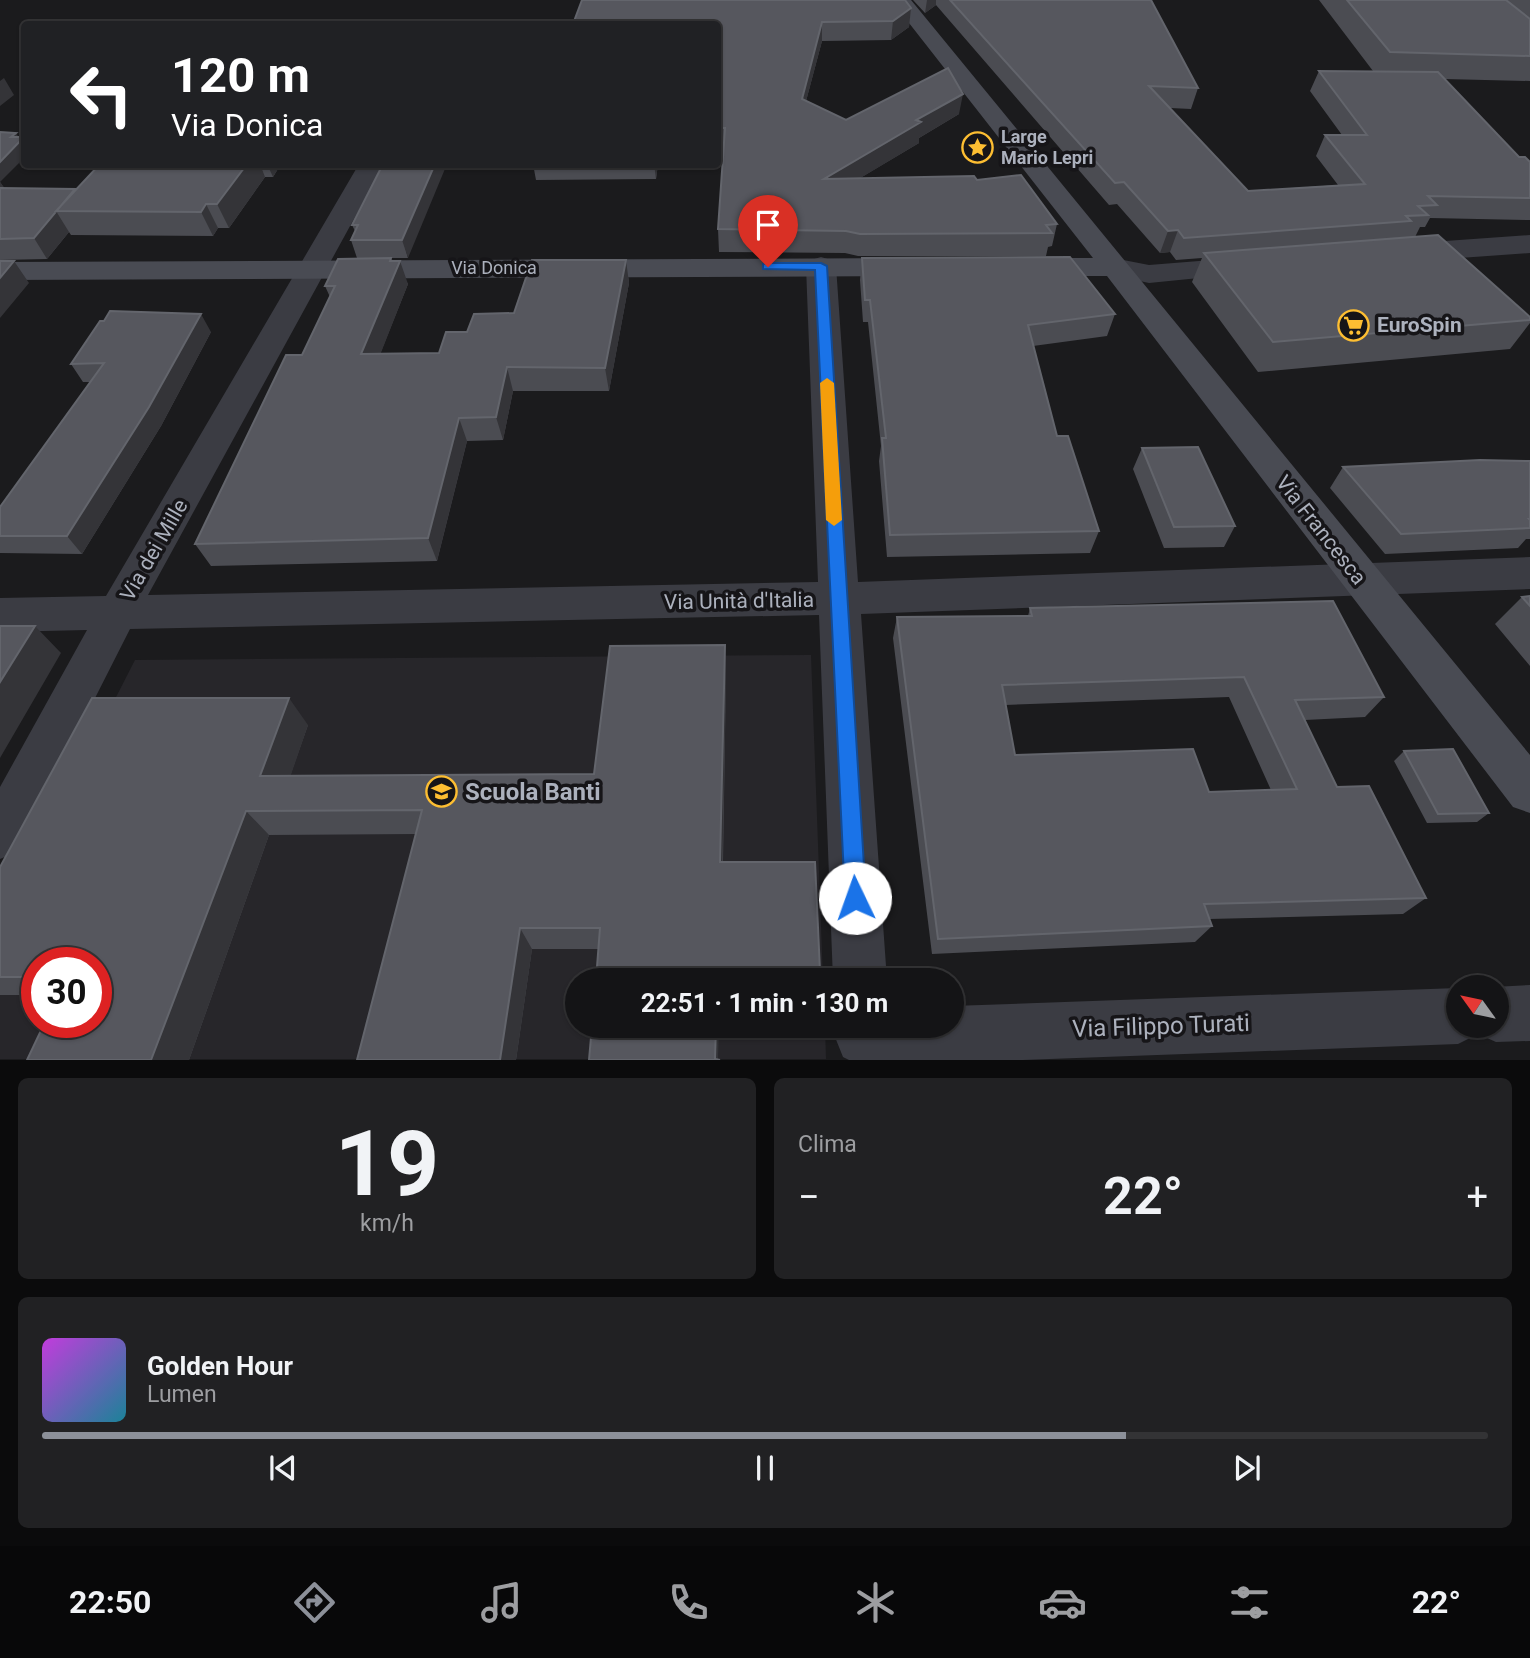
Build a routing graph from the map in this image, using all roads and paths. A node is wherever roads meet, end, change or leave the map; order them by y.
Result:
1 (901, 0) edge
2 (370, 168) edge
3 (1530, 244) edge
4 (1372, 256) edge
5 (1274, 264) edge
6 (821, 266) junction
7 (932, 267) edge
8 (1002, 267) edge
9 (1114, 267) junction
10 (313, 268) junction
11 (0, 271) edge
12 (1530, 573) edge
13 (1359, 579) junction
14 (838, 599) junction
15 (118, 612) junction
16 (0, 615) edge
17 (1530, 791) edge
18 (0, 835) edge
19 (859, 968) edge
20 (1530, 1013) edge
21 (1509, 1014) edge
22 (1446, 1016) edge
23 (864, 1040) edge

1 - 9 main road, Via Francesca
2 - 10 street, Via dei Mille
3 - 4 street
5 - 9 street
6 - 7 main road, Via Donica
6 - 10 main road, Via Donica
6 - 14 street
8 - 9 main road
9 - 13 main road, Via Francesca
10 - 11 main road, Via Donica
10 - 15 street, Via dei Mille
12 - 13 street, Via Unità d'Italia
13 - 14 street, Via Unità d'Italia
13 - 17 main road, Via Francesca
14 - 15 street, Via Unità d'Italia
14 - 19 street
15 - 16 street, Via Unità d'Italia
15 - 18 street, Via dei Mille
20 - 21 street
22 - 23 street, Via Filippo Turati

